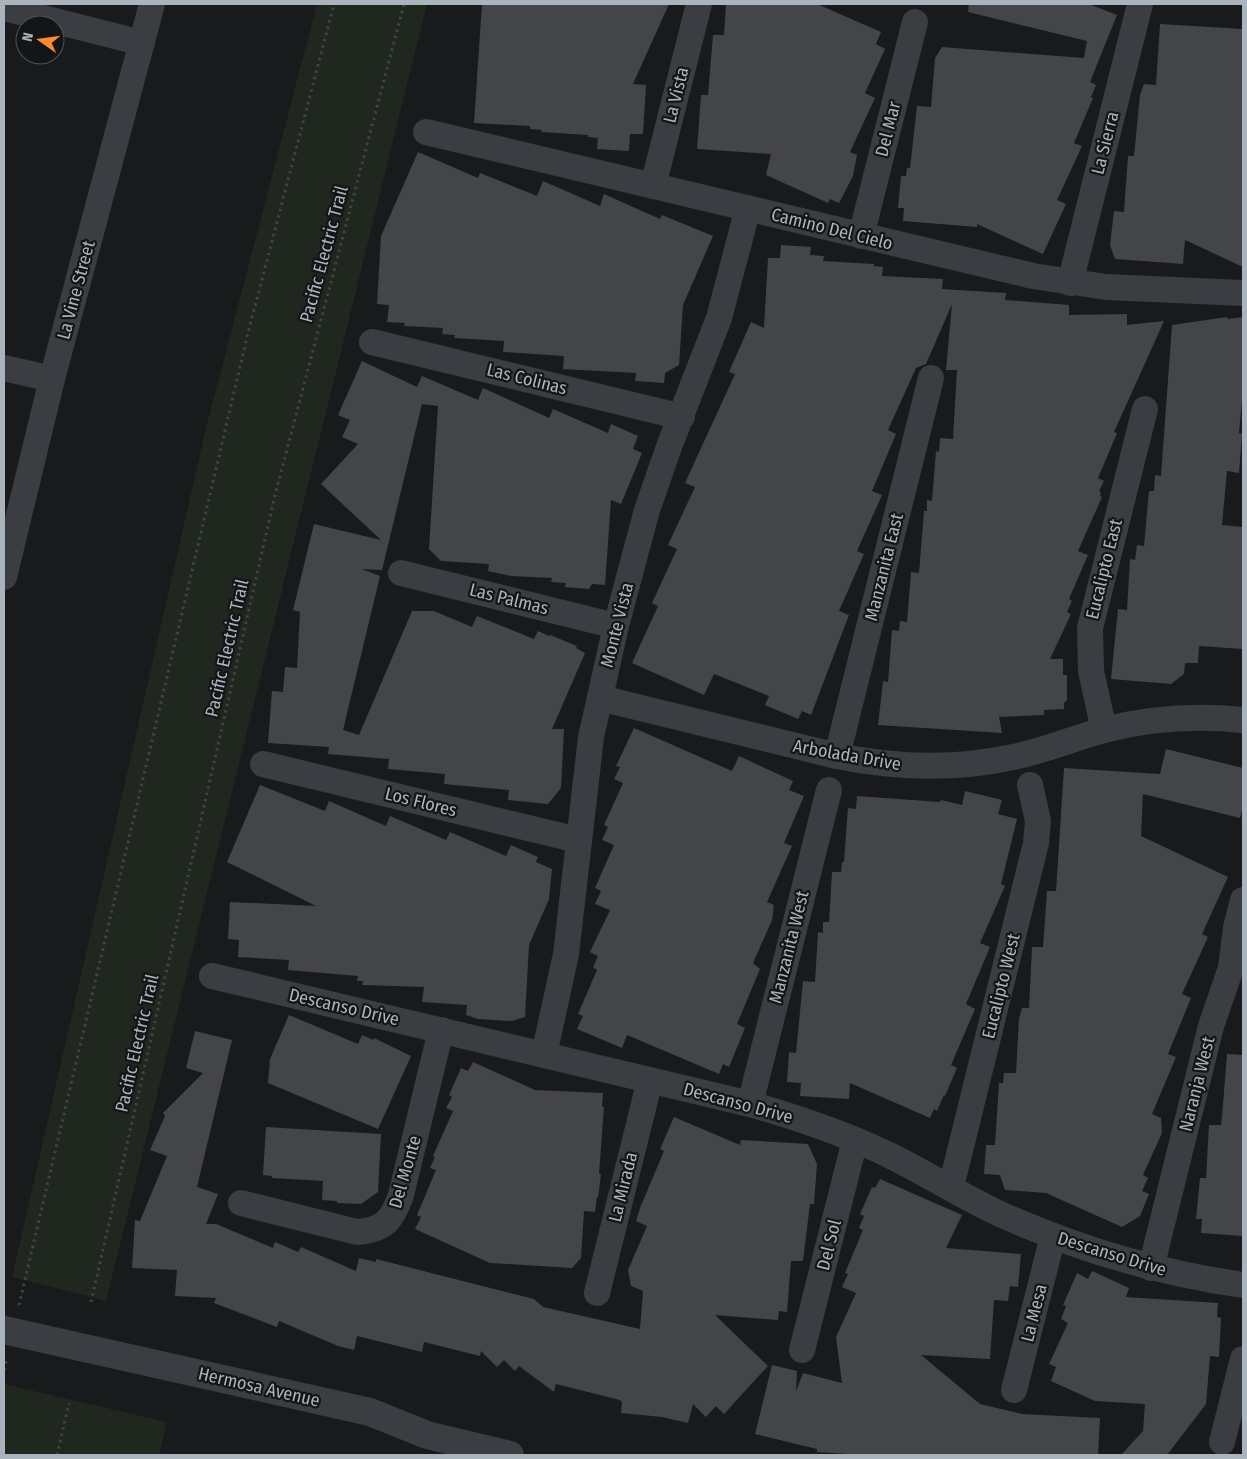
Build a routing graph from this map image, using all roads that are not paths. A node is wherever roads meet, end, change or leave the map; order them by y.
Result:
1 (152, 4) edge
2 (699, 4) edge
3 (1140, 4) edge
4 (4, 8) edge
5 (915, 22) dead end
6 (142, 43) junction
7 (426, 132) dead end
8 (653, 186) junction
9 (748, 208) junction
10 (861, 236) junction
11 (1070, 283) junction
12 (1243, 293) edge
13 (372, 342) dead end
14 (4, 368) edge
15 (931, 378) dead end
16 (52, 379) junction
17 (1145, 409) dead end
18 (682, 417) junction
19 (402, 573) dead end
20 (4, 577) edge
21 (616, 626) junction
22 (600, 698) junction
23 (1243, 720) edge
24 (1104, 730) junction
25 (837, 756) junction
26 (264, 764) dead end
27 (1030, 784) dead end
28 (829, 790) dead end
29 (578, 840) junction
30 (1243, 900) edge
31 (212, 976) dead end
32 (441, 1030) junction
33 (544, 1055) junction
34 (650, 1080) junction
35 (750, 1104) junction
36 (855, 1140) junction
37 (951, 1187) junction
38 (241, 1203) dead end
39 (1053, 1236) junction
40 (1151, 1268) junction
41 (1243, 1285) edge
42 (596, 1293) dead end
43 (4, 1330) edge
44 (802, 1350) dead end
45 (1243, 1359) edge
46 (1014, 1390) dead end
47 (1222, 1442) dead end
48 (510, 1455) edge

1 - 6 street, La Vine Street
2 - 8 street, La Vista
3 - 11 street, La Sierra
4 - 6 street
5 - 10 street, Del Mar
6 - 16 street, La Vine Street
7 - 8 street, Camino Del Cielo
8 - 9 street, Camino Del Cielo
9 - 10 street, Camino Del Cielo
9 - 18 street, Monte Vista
10 - 11 street, Camino Del Cielo
11 - 12 street, Camino Del Cielo
13 - 18 street, Las Colinas
14 - 16 street
15 - 25 street, Manzanita East
16 - 20 street, La Vine Street
17 - 24 street, Eucalipto East
18 - 21 street, Monte Vista
19 - 21 street, Las Palmas
21 - 22 street, Monte Vista
22 - 25 street, Arbolada Drive
22 - 29 street, Monte Vista
23 - 24 street, Arbolada Drive
24 - 25 street, Arbolada Drive
26 - 29 street, Los Flores
27 - 37 street, Eucalipto West
28 - 35 street, Manzanita West
29 - 33 street, Monte Vista
30 - 40 street, Naranja West
31 - 32 street, Descanso Drive
32 - 33 street, Descanso Drive
32 - 38 street, Del Monte
33 - 34 street, Descanso Drive
34 - 35 street, Descanso Drive
34 - 42 street, La Mirada
35 - 36 street, Descanso Drive
36 - 37 street, Descanso Drive
36 - 44 street, Del Sol
37 - 39 street, Descanso Drive
39 - 40 street, Descanso Drive
39 - 46 street, La Mesa
40 - 41 street, Descanso Drive
43 - 48 street, Hermosa Avenue
45 - 47 street

